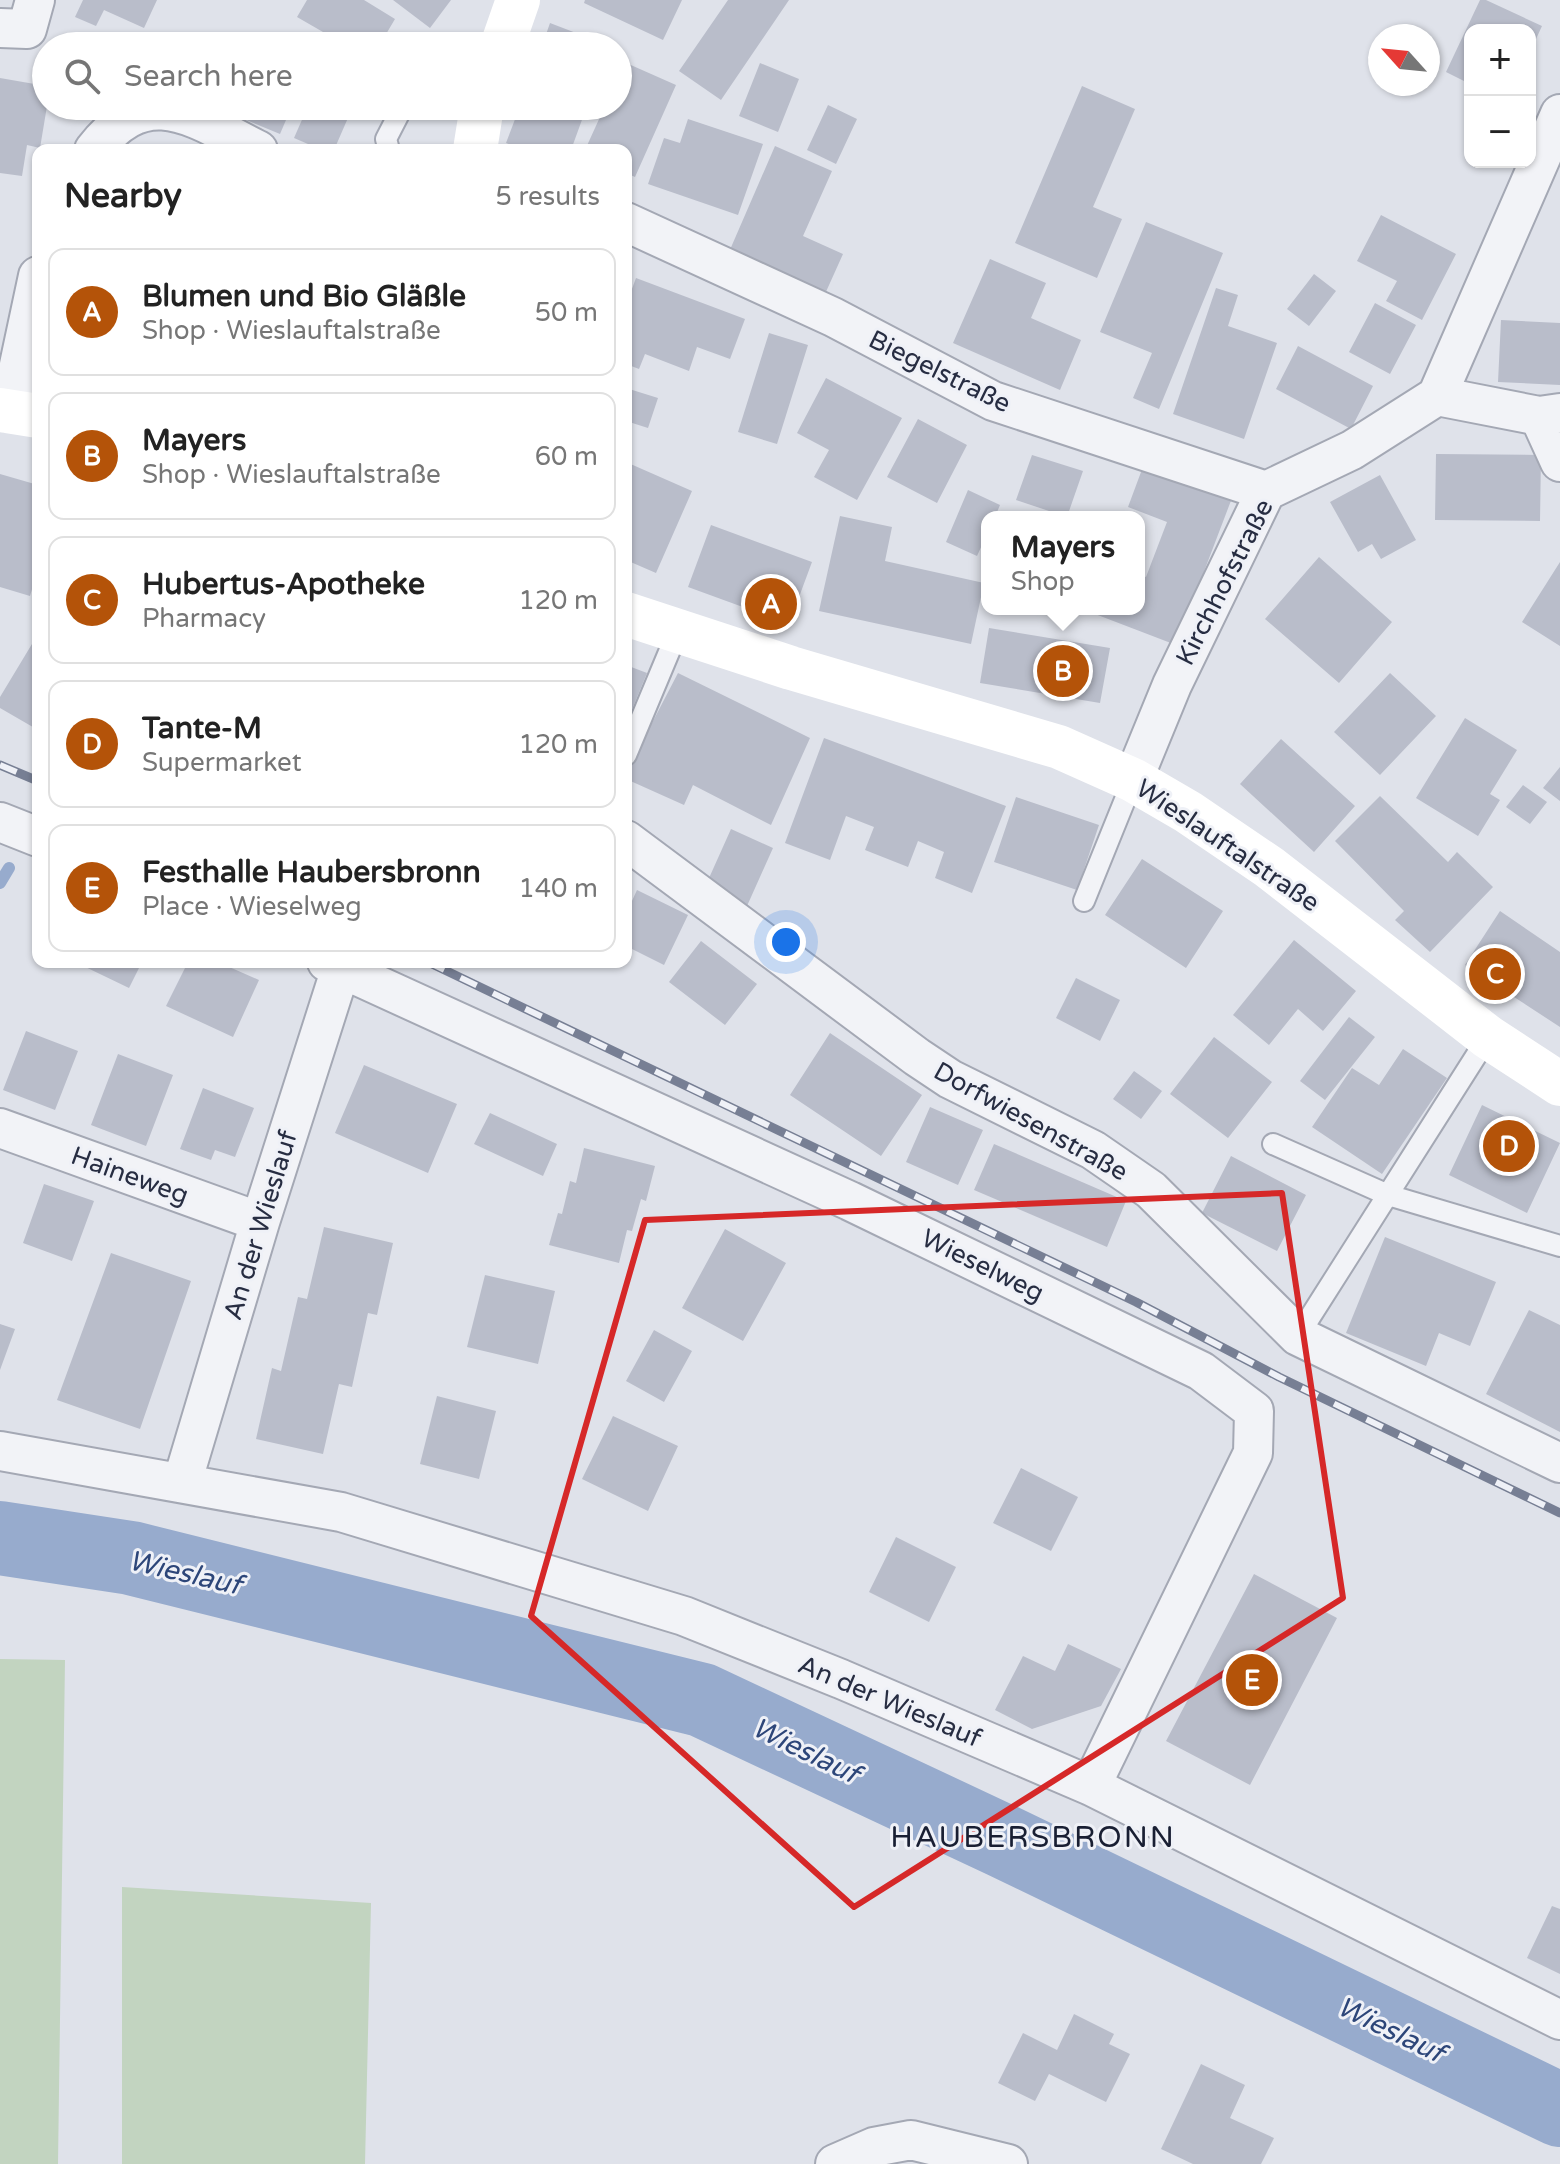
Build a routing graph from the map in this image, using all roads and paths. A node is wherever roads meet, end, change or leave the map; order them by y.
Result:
1 (35, 0) edge
2 (518, 0) edge
3 (0, 28) edge
4 (507, 32) edge
5 (1560, 114) edge
6 (123, 120) edge
7 (196, 120) edge
8 (396, 120) edge
9 (480, 120) edge
10 (98, 144) edge
11 (246, 144) edge
12 (387, 144) edge
13 (476, 144) edge
14 (632, 225) edge
15 (32, 313) edge
16 (1437, 396) junction
17 (16, 413) edge
18 (1549, 414) edge
19 (1560, 462) edge
20 (1266, 491) junction
21 (632, 616) edge
22 (677, 633) junction
23 (632, 741) edge
24 (1133, 780) junction
25 (0, 822) edge
26 (32, 835) edge
27 (632, 844) edge
28 (1084, 901) dead end
29 (333, 968) edge
30 (341, 968) edge
31 (1488, 1037) junction
32 (1560, 1084) edge
33 (0, 1128) edge
34 (1273, 1144) dead end
35 (1388, 1195) junction
36 (260, 1222) junction
37 (1560, 1246) edge
38 (1298, 1336) junction
39 (0, 1451) edge
40 (1560, 1463) edge
41 (182, 1483) junction
42 (1091, 1786) junction
43 (1560, 2020) edge
44 (835, 2164) edge
45 (1008, 2164) edge

1 - 3 street
2 - 4 street
5 - 16 street
6 - 10 street
7 - 11 street
8 - 12 lane
9 - 13 street
14 - 20 street, Biegelstraße
15 - 17 street
16 - 18 street
16 - 20 street, Kirchhofstraße
18 - 19 street
20 - 24 street, Kirchhofstraße
21 - 22 street, Wieslauftalstraße
22 - 23 lane
22 - 24 street, Wieslauftalstraße
24 - 28 lane
24 - 31 street, Wieslauftalstraße
25 - 26 street
27 - 38 street, Dorfwiesenstraße
29 - 36 street, An der Wieslauf
30 - 42 street, Wieselweg
31 - 32 street, Wieslauftalstraße
31 - 35 lane
33 - 36 street, Haineweg
34 - 35 lane
35 - 37 lane
35 - 38 lane
36 - 41 street, An der Wieslauf
38 - 40 street, Dorfwiesenstraße
39 - 41 street, An der Wieslauf
41 - 42 street, An der Wieslauf
42 - 43 street, An der Wieslauf
44 - 45 street

